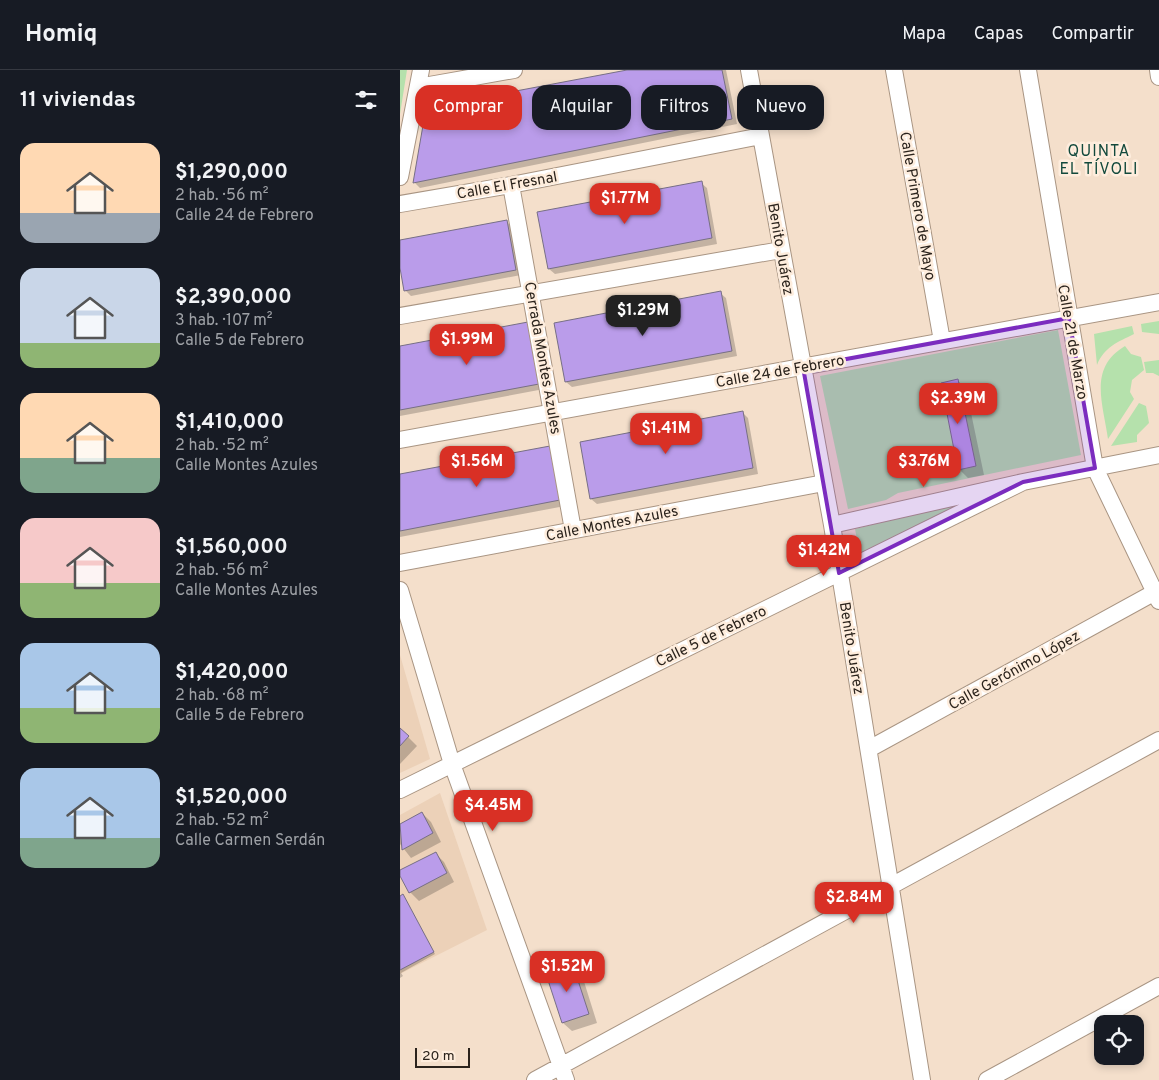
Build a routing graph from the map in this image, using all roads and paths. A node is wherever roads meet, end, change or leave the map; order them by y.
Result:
1 (421, 70) edge
2 (514, 70) edge
3 (749, 70) edge
4 (894, 70) edge
5 (1028, 70) edge
6 (1158, 70) edge
7 (1159, 77) edge
8 (418, 85) edge
9 (429, 85) edge
10 (415, 102) edge
11 (761, 136) junction
12 (400, 177) edge
13 (511, 185) junction
14 (400, 204) edge
15 (782, 250) junction
16 (531, 292) junction
17 (1159, 302) edge
18 (400, 316) edge
19 (1069, 318) junction
20 (942, 341) junction
21 (803, 367) junction
22 (554, 412) junction
23 (400, 440) edge
24 (1159, 455) edge
25 (1095, 468) junction
26 (1023, 482) junction
27 (824, 483) junction
28 (832, 525) junction
29 (573, 530) junction
30 (400, 563) edge
31 (840, 572) junction
32 (400, 590) edge
33 (1157, 595) edge
34 (1159, 740) edge
35 (869, 749) junction
36 (452, 764) junction
37 (400, 790) edge
38 (892, 886) junction
39 (1159, 986) edge
40 (563, 1073) edge
41 (534, 1080) edge
42 (922, 1080) edge
43 (987, 1080) edge

1 - 8 street
2 - 9 street
3 - 11 street, Benito Juárez
4 - 20 street, Calle Primero de Mayo
5 - 19 street, Calle 21 de Marzo
6 - 7 street
10 - 12 street
11 - 13 street, Calle El Fresnal
11 - 15 street, Benito Juárez
13 - 14 street, Calle El Fresnal
13 - 16 street, Cerrada Montes Azules
15 - 16 street
15 - 21 street, Benito Juárez
16 - 18 street
16 - 22 street, Cerrada Montes Azules
17 - 19 street, Calle 24 de Febrero
19 - 20 street, Calle 24 de Febrero
19 - 25 street, Calle 21 de Marzo
20 - 21 street, Calle 24 de Febrero
21 - 22 street, Calle 24 de Febrero
21 - 27 street, Benito Juárez
22 - 23 street, Calle 24 de Febrero
22 - 29 street, Cerrada Montes Azules
24 - 25 street, Calle 5 de Febrero
25 - 26 street, Calle 5 de Febrero
25 - 33 street, Calle 21 de Marzo
26 - 28 street, Calle 5 de Febrero
26 - 31 street, Calle 5 de Febrero
27 - 28 street, Benito Juárez
27 - 29 street, Calle Montes Azules
28 - 31 street, Benito Juárez
29 - 30 street, Calle Montes Azules
31 - 35 street, Benito Juárez
31 - 36 street, Calle 5 de Febrero
32 - 36 street
33 - 35 street, Calle Gerónimo López
34 - 38 street
35 - 38 street, Benito Juárez
36 - 37 street, Calle 5 de Febrero
36 - 40 street
38 - 40 street
38 - 42 street, Benito Juárez
39 - 43 street
40 - 41 street

